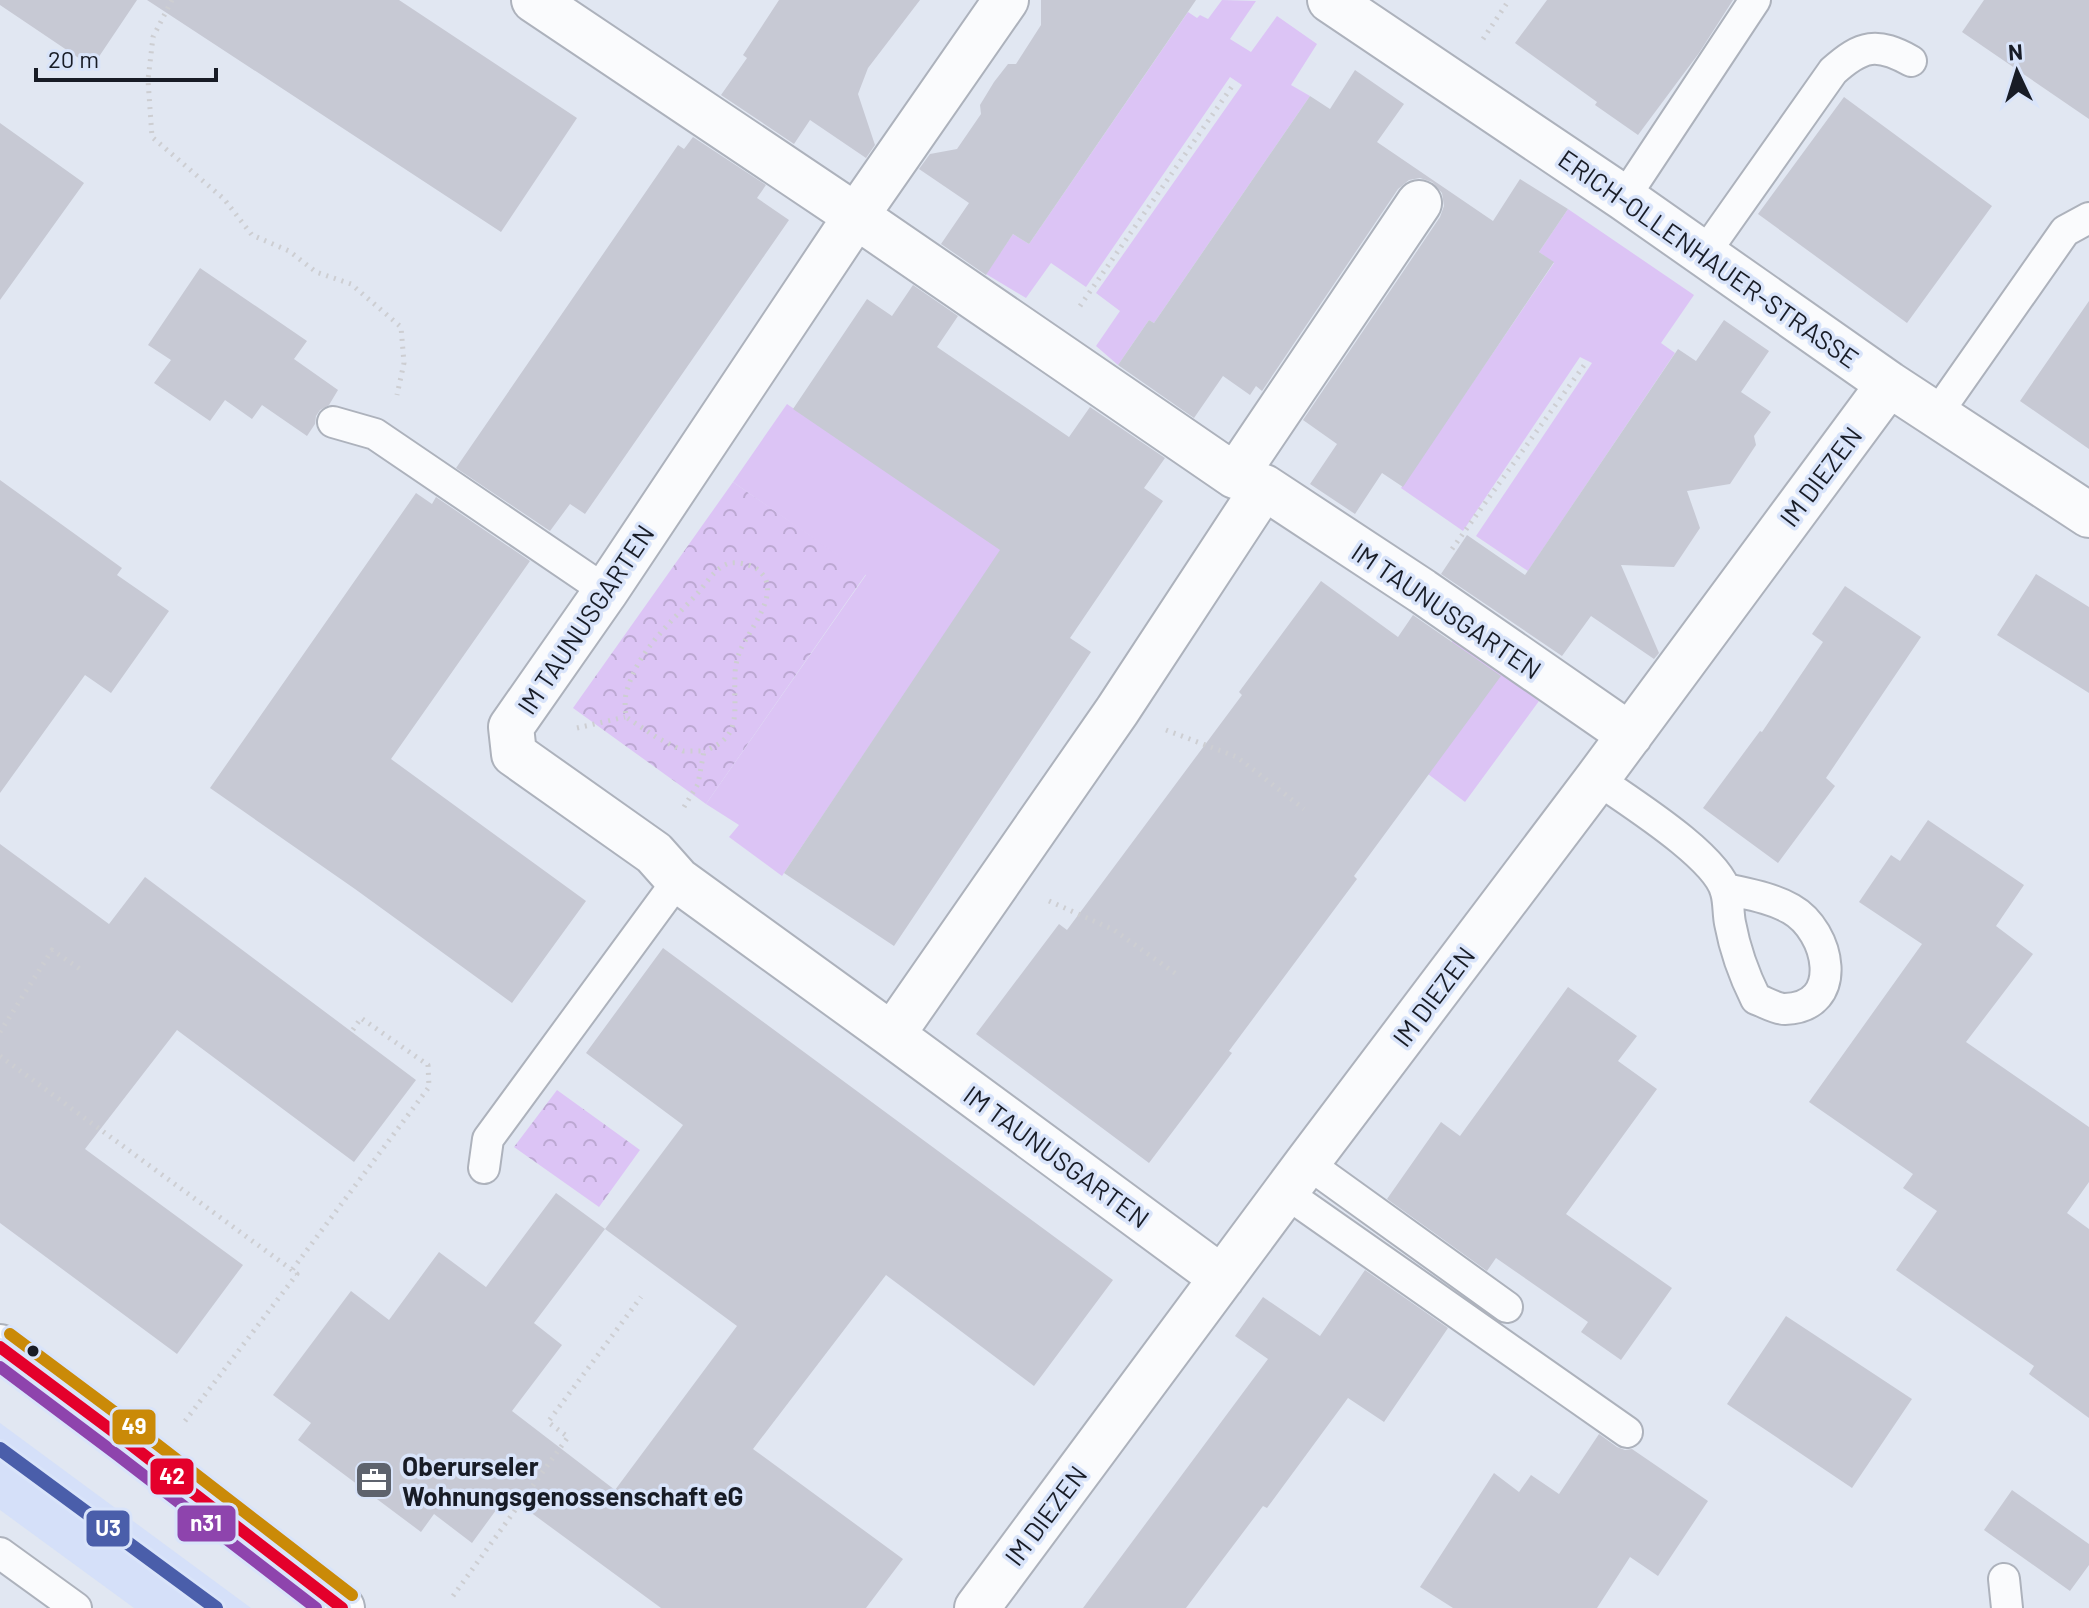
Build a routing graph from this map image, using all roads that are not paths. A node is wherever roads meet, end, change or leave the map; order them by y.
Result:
1 (534, 0) edge
2 (1006, 0) edge
3 (1330, 0) edge
4 (1755, 0) edge
5 (1911, 61) dead end
6 (1624, 198) junction
7 (1419, 203) dead end
8 (856, 216) junction
9 (2089, 218) edge
10 (1704, 254) junction
11 (1889, 384) junction
12 (1936, 415) junction
13 (333, 422) dead end
14 (1250, 481) junction
15 (2089, 515) edge
16 (606, 591) junction
17 (1630, 735) junction
18 (1597, 779) junction
19 (666, 866) junction
20 (1726, 889) dead end
21 (892, 1035) junction
22 (484, 1168) dead end
23 (1297, 1178) junction
24 (1222, 1278) junction
25 (1507, 1307) dead end
26 (0, 1347) edge
27 (1627, 1432) dead end
28 (0, 1553) edge
29 (76, 1608) edge
30 (342, 1608) edge
31 (977, 1608) edge

1 - 8 street, IM TAUNUSGARTEN
2 - 8 street
3 - 6 street, ERICH-OLLENHAUER-STRASSE
4 - 6 lane
5 - 10 lane
6 - 10 street, ERICH-OLLENHAUER-STRASSE
7 - 14 street
8 - 14 street, IM TAUNUSGARTEN
8 - 16 street, IM TAUNUSGARTEN
9 - 12 lane
10 - 11 street, ERICH-OLLENHAUER-STRASSE
11 - 12 street, ERICH-OLLENHAUER-STRASSE
11 - 17 street, IM DIEZEN
12 - 15 street, ERICH-OLLENHAUER-STRASSE
13 - 16 lane
14 - 17 street, IM TAUNUSGARTEN
14 - 21 street
16 - 19 street, IM TAUNUSGARTEN
17 - 18 street, IM DIEZEN
18 - 20 lane
18 - 23 street, IM DIEZEN
19 - 21 street, IM TAUNUSGARTEN
19 - 22 lane
21 - 24 street, IM TAUNUSGARTEN
23 - 24 street, IM DIEZEN
23 - 25 lane
23 - 27 lane
24 - 31 street, IM DIEZEN
26 - 30 street
28 - 29 lane

